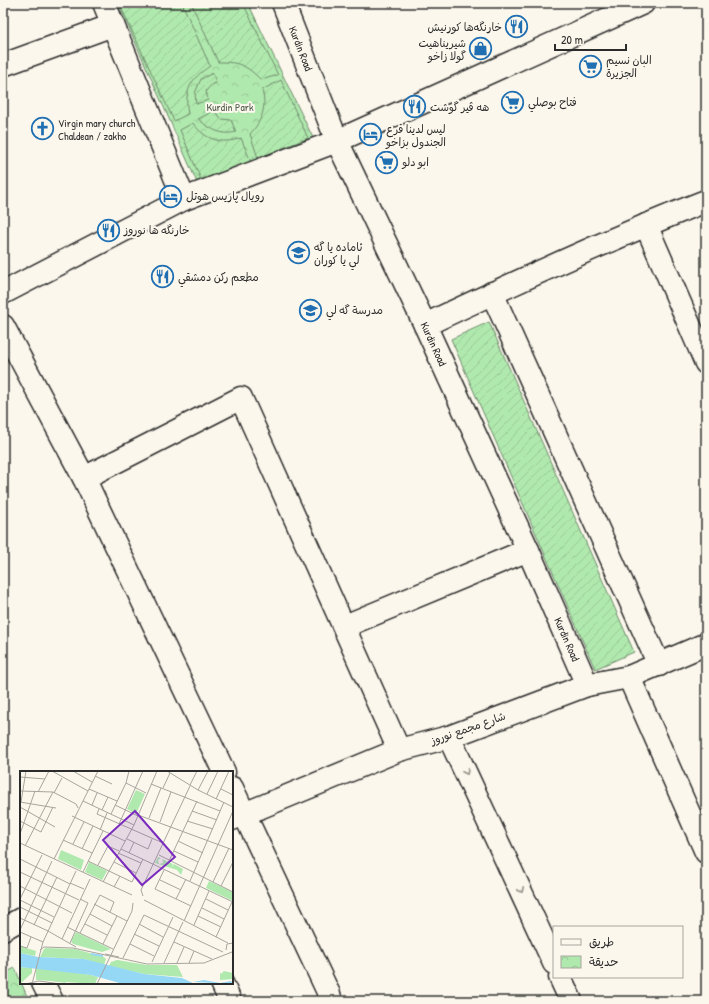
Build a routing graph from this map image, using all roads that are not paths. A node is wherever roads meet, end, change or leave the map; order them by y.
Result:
1 (104, 3) edge
2 (284, 3) edge
3 (643, 3) edge
4 (113, 25) junction
5 (3, 65) edge
6 (337, 141) junction
7 (184, 199) junction
8 (706, 201) edge
9 (646, 224) junction
10 (3, 293) edge
11 (492, 293) junction
12 (425, 325) junction
13 (3, 326) edge
14 (706, 363) edge
15 (84, 478) junction
16 (528, 550) junction
17 (345, 626) junction
18 (706, 644) edge
19 (659, 664) junction
20 (629, 677) junction
21 (587, 685) junction
22 (449, 737) junction
23 (399, 750) junction
24 (224, 771) edge
25 (233, 793) edge
26 (238, 817) edge
27 (706, 852) edge
28 (553, 961) edge
29 (560, 978) edge
30 (44, 984) edge
31 (222, 984) edge
32 (52, 1001) edge
33 (230, 1001) edge
34 (331, 1001) edge
35 (570, 1001) edge

1 - 4 street
2 - 6 street, Kurdin Road
3 - 6 street
4 - 5 street
4 - 7 street
6 - 7 street
6 - 12 street, Kurdin Road
7 - 10 street
8 - 9 street
9 - 11 street
9 - 14 street
11 - 12 street
11 - 19 street
12 - 16 street, Kurdin Road
13 - 15 street
15 - 17 street
15 - 24 street
16 - 17 street
16 - 21 street, Kurdin Road
17 - 23 street
18 - 19 street, شارع مجمع نوروز
19 - 20 street, شارع مجمع نوروز
20 - 21 street, شارع مجمع نوروز
20 - 27 street
21 - 22 street, شارع مجمع نوروز
22 - 23 street, شارع مجمع نوروز
22 -> 28 street
23 - 26 street, شارع مجمع نوروز
25 - 26 street
26 - 34 street
29 - 35 street
30 - 32 street
31 - 33 street

